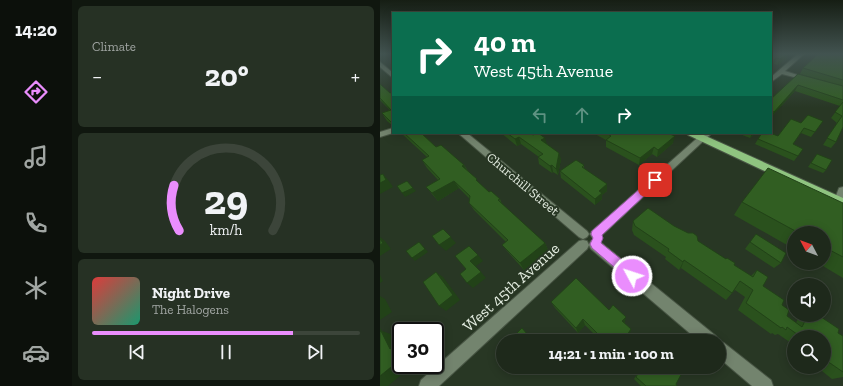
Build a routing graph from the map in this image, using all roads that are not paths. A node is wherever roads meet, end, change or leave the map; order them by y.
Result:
1 (781, 72) joint
2 (772, 79) edge
3 (816, 83) edge
4 (392, 130) edge
5 (463, 134) edge
6 (380, 135) edge
7 (705, 136) edge
8 (842, 198) edge
9 (589, 239) junction
10 (703, 334) edge
11 (726, 354) edge
12 (426, 386) edge
13 (765, 386) edge

1 - 2 street
1 - 3 street
4 - 6 street
5 - 9 street, Churchill Street
7 - 8 highway
7 - 9 street, West 45th Avenue
9 - 10 street, Churchill Street
9 - 12 street, West 45th Avenue
11 - 13 street

